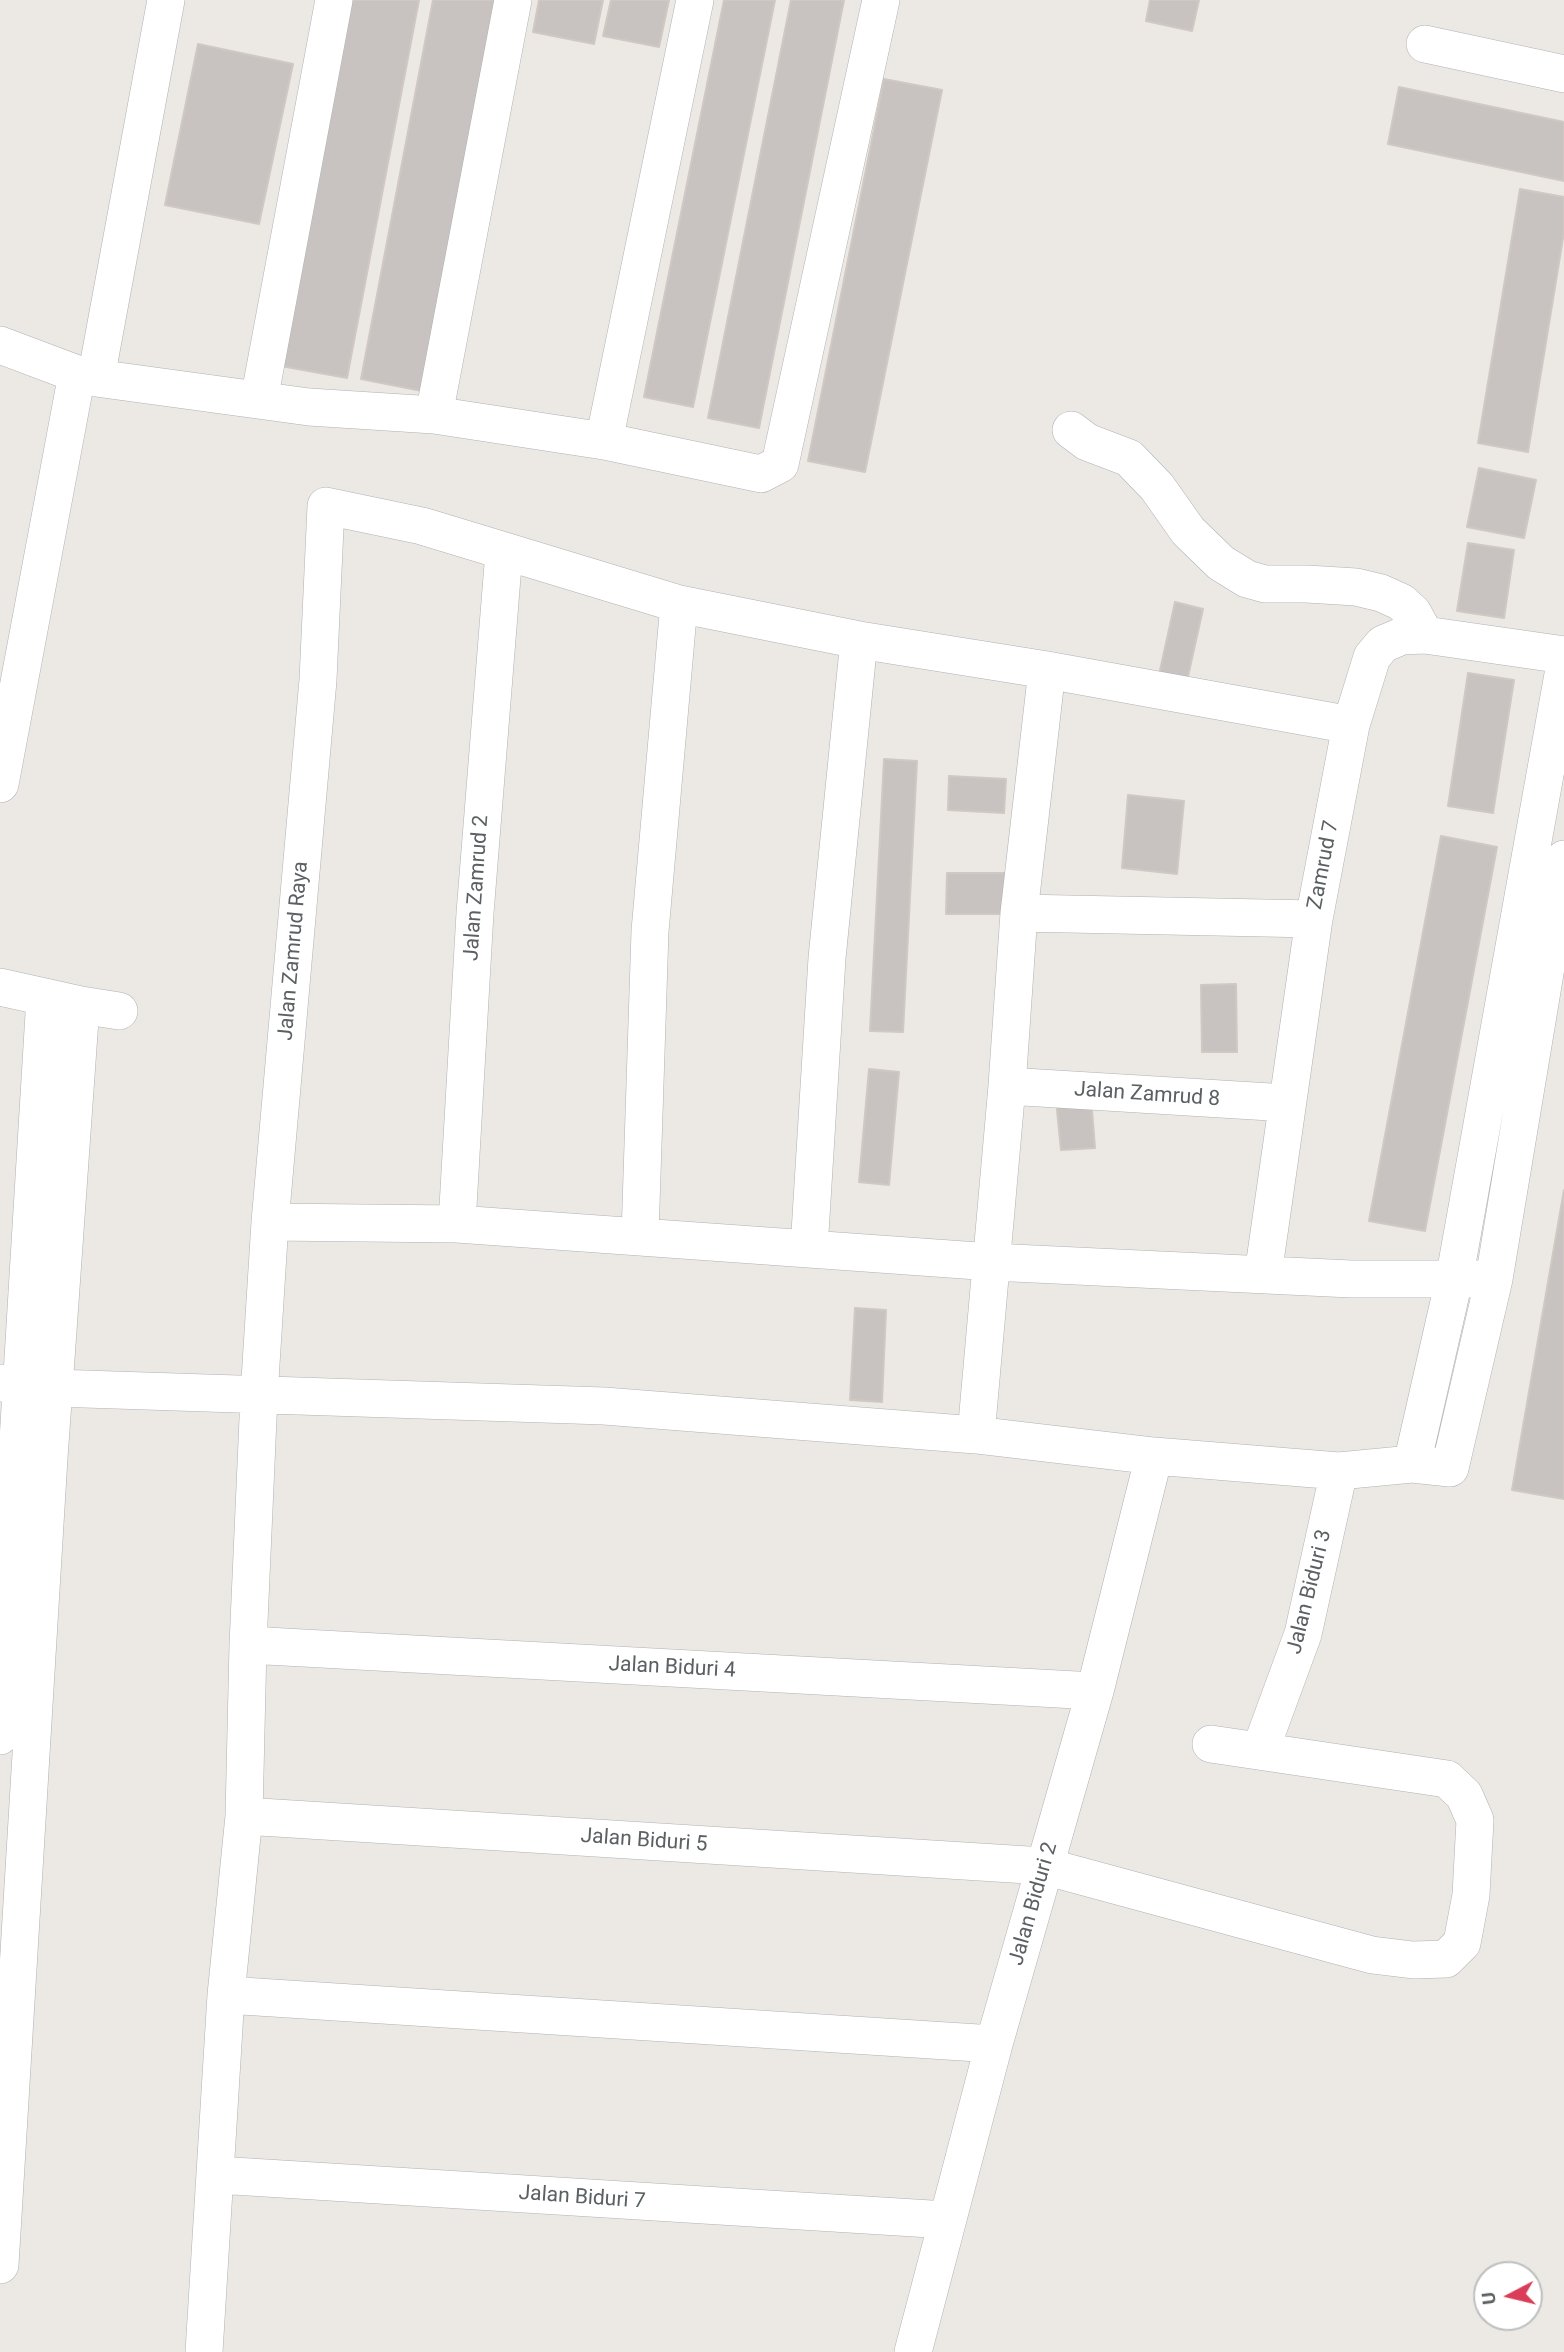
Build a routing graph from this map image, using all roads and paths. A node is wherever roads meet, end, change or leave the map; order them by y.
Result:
1 (166, 0) edge
2 (334, 0) edge
3 (513, 0) edge
4 (695, 0) edge
5 (881, 0) edge
6 (1425, 44) dead end
7 (1564, 74) edge
8 (0, 345) edge
9 (86, 376) junction
10 (259, 400) junction
11 (434, 415) junction
12 (1071, 430) dead end
13 (604, 441) junction
14 (504, 552) junction
15 (680, 604) junction
16 (1425, 635) junction
17 (859, 640) junction
18 (1564, 655) edge
19 (1564, 669) edge
20 (1046, 670) junction
21 (1352, 725) junction
22 (0, 784) edge
23 (1564, 859) edge
24 (1019, 913) junction
25 (1314, 919) junction
26 (0, 987) edge
27 (45, 997) junction
28 (81, 1005) junction
29 (119, 1011) dead end
30 (1007, 1086) junction
31 (1287, 1103) junction
32 (271, 1222) junction
33 (457, 1224) junction
34 (640, 1236) junction
35 (809, 1248) junction
36 (992, 1262) junction
37 (1263, 1275) junction
38 (1494, 1279) junction
39 (1454, 1280) junction
40 (41, 1340) junction
41 (25, 1385) edge
42 (260, 1396) junction
43 (975, 1435) junction
44 (1154, 1456) junction
45 (1412, 1464) junction
46 (1339, 1471) junction
47 (248, 1645) junction
48 (19, 1690) junction
49 (1095, 1691) junction
50 (0, 1736) edge
51 (1211, 1744) dead end
52 (1260, 1751) junction
53 (244, 1815) junction
54 (1044, 1866) junction
55 (11, 1892) edge
56 (226, 1995) junction
57 (994, 2044) junction
58 (5, 2083) edge
59 (217, 2175) junction
60 (1, 2219) edge
61 (947, 2220) junction
62 (0, 2265) edge
63 (204, 2352) edge
64 (914, 2352) edge

1 - 9 street
2 - 10 street
3 - 11 street
4 - 13 street
5 - 13 street
6 - 7 street
8 - 9 street
9 - 10 street
9 - 22 street
10 - 11 street
11 - 13 street
12 - 16 street
14 - 15 street
14 - 32 street, Jalan Zamrud Raya
14 - 33 street, Jalan Zamrud 2
15 - 17 street
15 - 34 street
16 - 18 street, Zamrud 7
16 - 21 street, Zamrud 7
17 - 20 street
17 - 35 street
19 - 39 street
20 - 21 street
20 - 24 street
21 - 25 street, Zamrud 7
23 - 38 street
24 - 25 street
24 - 30 street
25 - 31 street, Zamrud 7
26 - 27 street
27 - 28 street
27 - 40 street
28 - 29 street
28 - 40 street
30 - 31 street, Jalan Zamrud 8
30 - 36 street
31 - 37 street, Zamrud 7
32 - 33 street
32 - 42 street, Jalan Zamrud Raya
33 - 34 street
34 - 35 street
35 - 36 street
36 - 37 street
36 - 43 street
37 - 39 street
38 - 39 street
38 - 45 street
39 - 45 street
40 - 41 street
41 - 42 street
41 - 48 street
42 - 43 street
42 - 47 street, Jalan Zamrud Raya
43 - 44 street
44 - 46 street
44 - 49 street, Jalan Biduri 2
45 - 46 street
46 - 52 street, Jalan Biduri 3
47 - 49 street, Jalan Biduri 4
47 - 53 street, Jalan Zamrud Raya
48 - 50 street
48 - 55 street
49 - 54 street, Jalan Biduri 2
51 - 52 street, Jalan Biduri 5
52 - 54 street, Jalan Biduri 5
53 - 54 street, Jalan Biduri 5
53 - 56 street, Jalan Zamrud Raya
54 - 57 street, Jalan Biduri 2
55 - 58 street
56 - 57 street
56 - 59 street, Jalan Zamrud Raya
57 - 61 street, Jalan Biduri 2
58 - 60 street
59 - 61 street, Jalan Biduri 7
59 - 63 street, Jalan Zamrud Raya
60 - 62 street
61 - 64 street, Jalan Biduri 2

